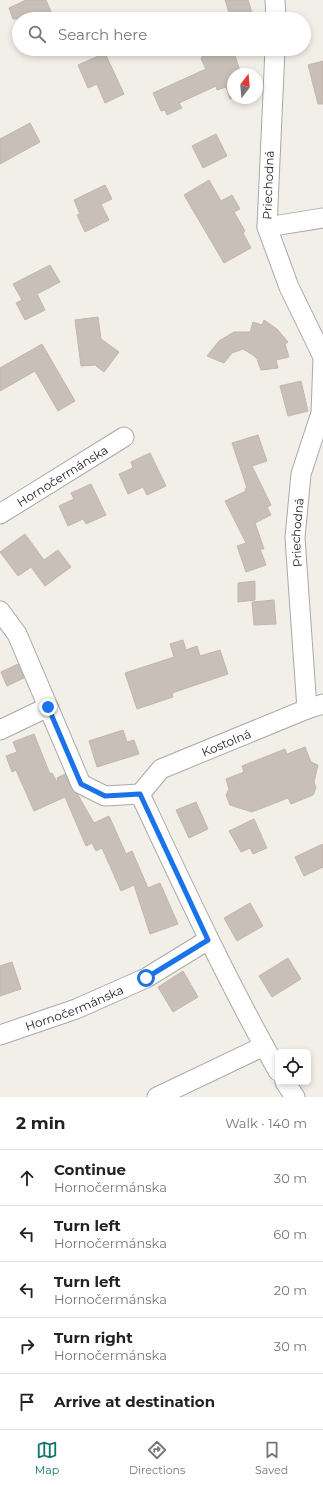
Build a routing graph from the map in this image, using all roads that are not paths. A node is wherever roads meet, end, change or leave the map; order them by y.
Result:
1 (275, 0) edge
2 (276, 12) edge
3 (276, 56) edge
4 (323, 218) edge
5 (267, 227) junction
6 (323, 358) edge
7 (124, 437) dead end
8 (0, 514) edge
9 (0, 611) edge
10 (48, 707) junction
11 (315, 707) edge
12 (0, 730) edge
13 (140, 794) junction
14 (208, 940) junction
15 (0, 1035) edge
16 (264, 1046) junction
17 (275, 1066) edge
18 (287, 1085) edge
19 (157, 1097) edge
20 (295, 1097) edge

1 - 2 street
3 - 5 street, Priechodná
4 - 5 street
5 - 6 street, Priechodná
6 - 11 street, Priechodná
7 - 8 street, Hornočermánska
9 - 10 street
10 - 12 street
10 - 13 street
11 - 13 street, Kostolná
13 - 14 street
14 - 15 street, Hornočermánska
14 - 16 street
16 - 17 street
16 - 19 street
18 - 20 street

